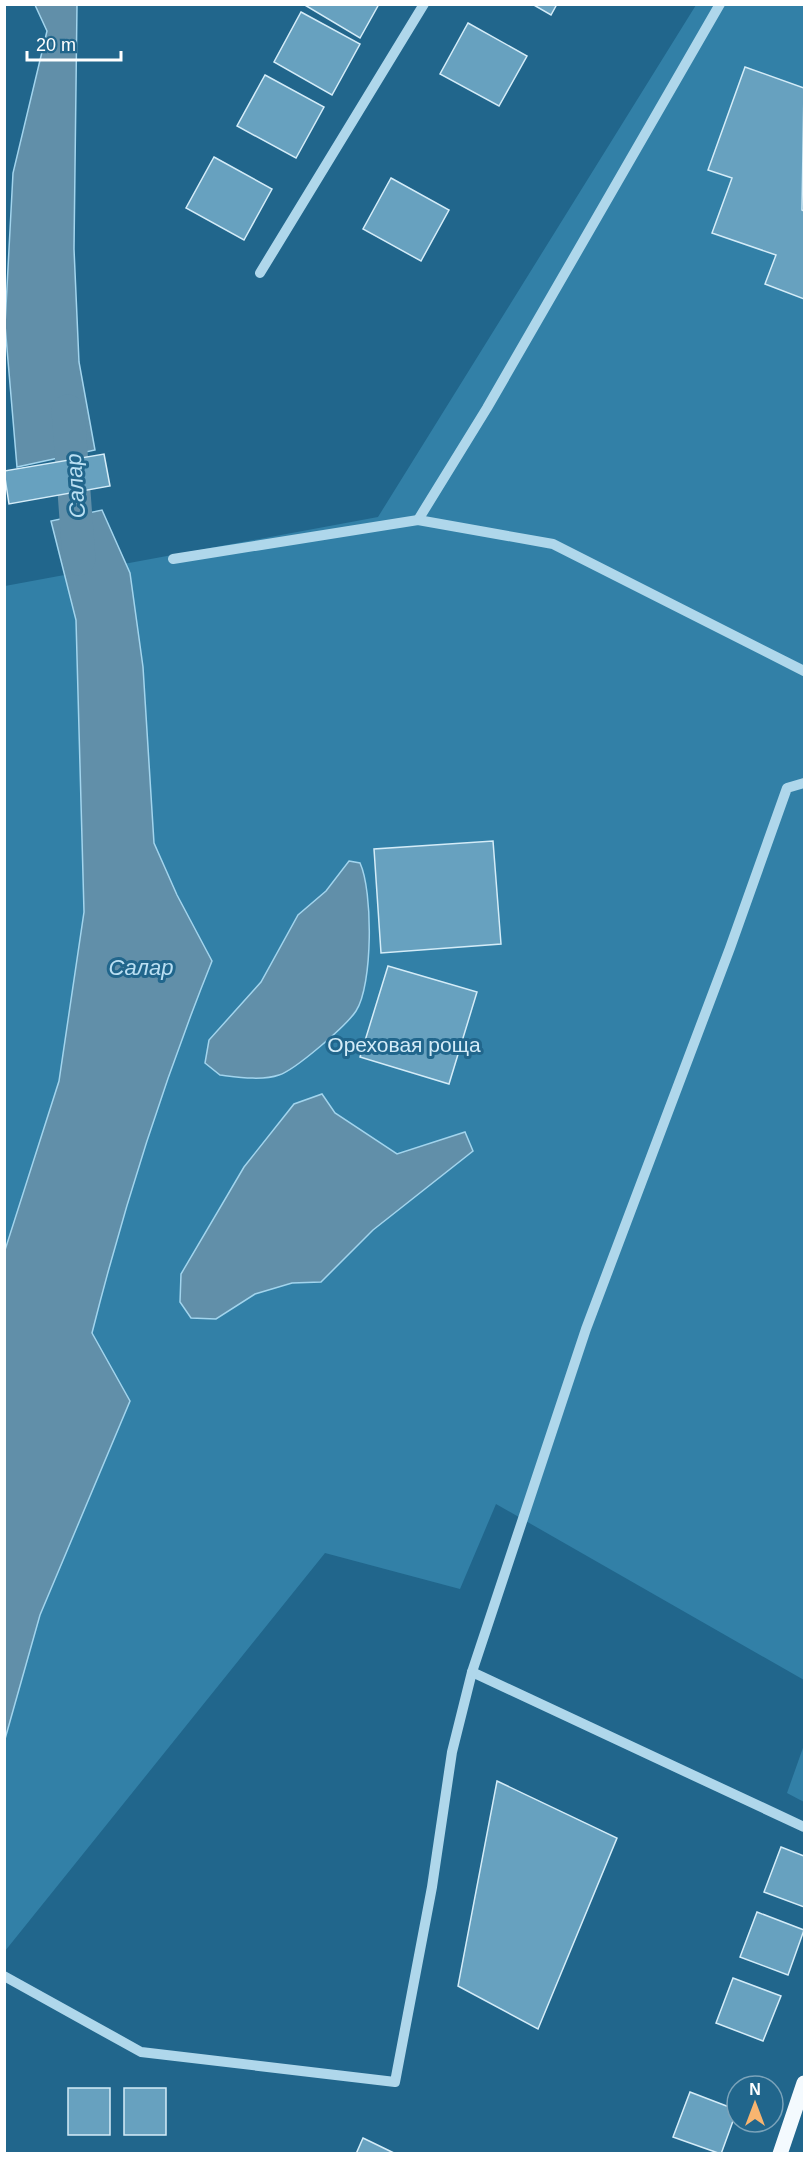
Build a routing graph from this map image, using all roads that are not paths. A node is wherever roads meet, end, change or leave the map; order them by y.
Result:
1 (424, 4) edge
2 (720, 4) edge
3 (260, 273) dead end
4 (418, 519) junction
5 (173, 559) dead end
6 (804, 671) edge
7 (804, 783) edge
8 (472, 1672) junction
9 (804, 1827) edge
10 (4, 1976) edge
11 (804, 2083) edge
12 (780, 2154) edge

1 - 3 lane
2 - 4 lane
4 - 5 lane
4 - 6 lane
7 - 8 lane
8 - 9 lane
8 - 10 lane
11 - 12 main road

